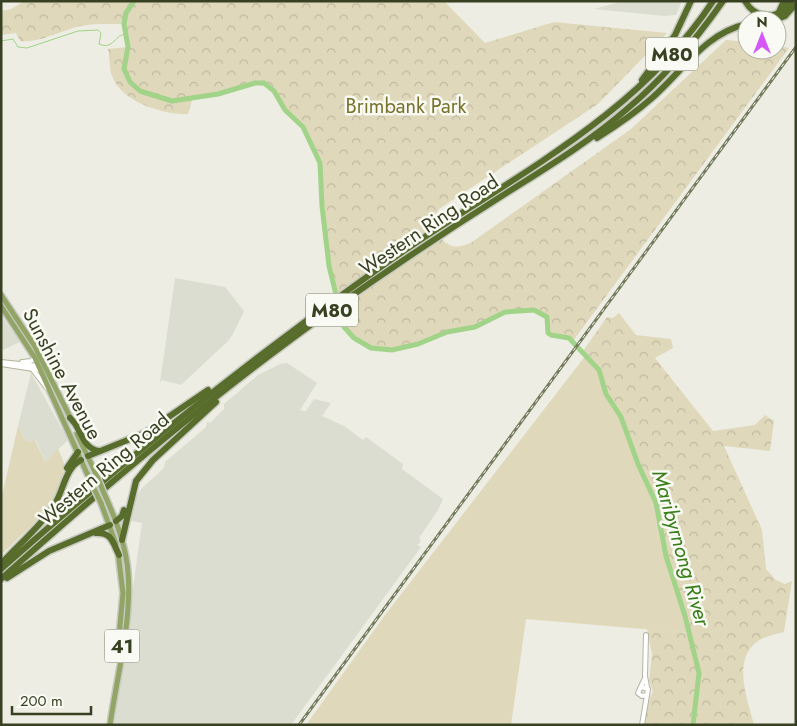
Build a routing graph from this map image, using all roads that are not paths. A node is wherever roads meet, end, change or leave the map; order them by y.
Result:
1 (691, 1) edge
2 (713, 1) edge
3 (723, 1) edge
4 (745, 1) edge
5 (754, 10) edge
6 (737, 28) edge
7 (625, 100) junction
8 (552, 164) junction
9 (1, 295) edge
10 (1, 306) edge
11 (35, 358) junction
12 (3, 363) edge
13 (32, 369) junction
14 (43, 369) junction
15 (224, 380) junction
16 (234, 384) junction
17 (50, 392) junction
18 (70, 418) junction
19 (99, 451) junction
20 (78, 452) junction
21 (84, 458) junction
22 (133, 488) junction
23 (61, 491) junction
24 (113, 523) junction
25 (94, 533) junction
26 (122, 540) junction
27 (122, 554) junction
28 (1, 564) edge
29 (1, 569) edge
30 (1, 581) edge
31 (646, 635) dead end
32 (645, 676) junction
33 (641, 687) junction
34 (647, 687) junction
35 (640, 695) junction
36 (647, 695) junction
37 (643, 711) junction
38 (110, 725) edge
39 (642, 725) edge

1 - 7 highway
2 - 7 highway, Western Ring Road / M80
3 - 8 highway, Western Ring Road / M80
4 - 5 highway
6 - 8 highway
7 - 15 highway, Western Ring Road / M80
8 - 16 highway, Western Ring Road / M80
9 - 14 main road, Sunshine Avenue / 41
10 - 11 main road, Sunshine Avenue / 41
11 - 12 street
11 - 14 main road, Sunshine Avenue / 41
12 - 13 street
12 - 14 street
13 - 14 street
13 - 17 street
14 - 17 main road, Sunshine Avenue / 41
14 - 18 main road, Sunshine Avenue / 41
15 - 19 highway
15 - 29 highway, Western Ring Road
16 - 22 highway
16 - 30 highway, Western Ring Road / M80
17 - 20 main road, Sunshine Avenue / 41
18 - 19 highway
18 - 21 main road, Sunshine Avenue / 41
19 - 21 highway
20 - 21 main road, Sunshine Avenue / 41
20 - 23 highway
21 - 23 highway
21 - 24 main road, Sunshine Avenue / 41, bridge
21 - 24 main road, Sunshine Avenue / 41, bridge
22 - 24 highway
22 - 26 highway
23 - 28 highway
24 - 25 highway
24 - 26 main road, Sunshine Avenue / 41
24 - 27 main road, Sunshine Avenue / 41
25 - 27 highway
25 - 30 highway
26 - 27 main road, Sunshine Avenue / 41
27 - 38 main road, Sunshine Avenue / 41
31 - 32 street
32 - 33 street
32 - 34 street
33 - 34 street
33 - 35 street
34 - 36 street
35 - 36 street
35 - 37 street
36 - 37 street
37 - 39 street

